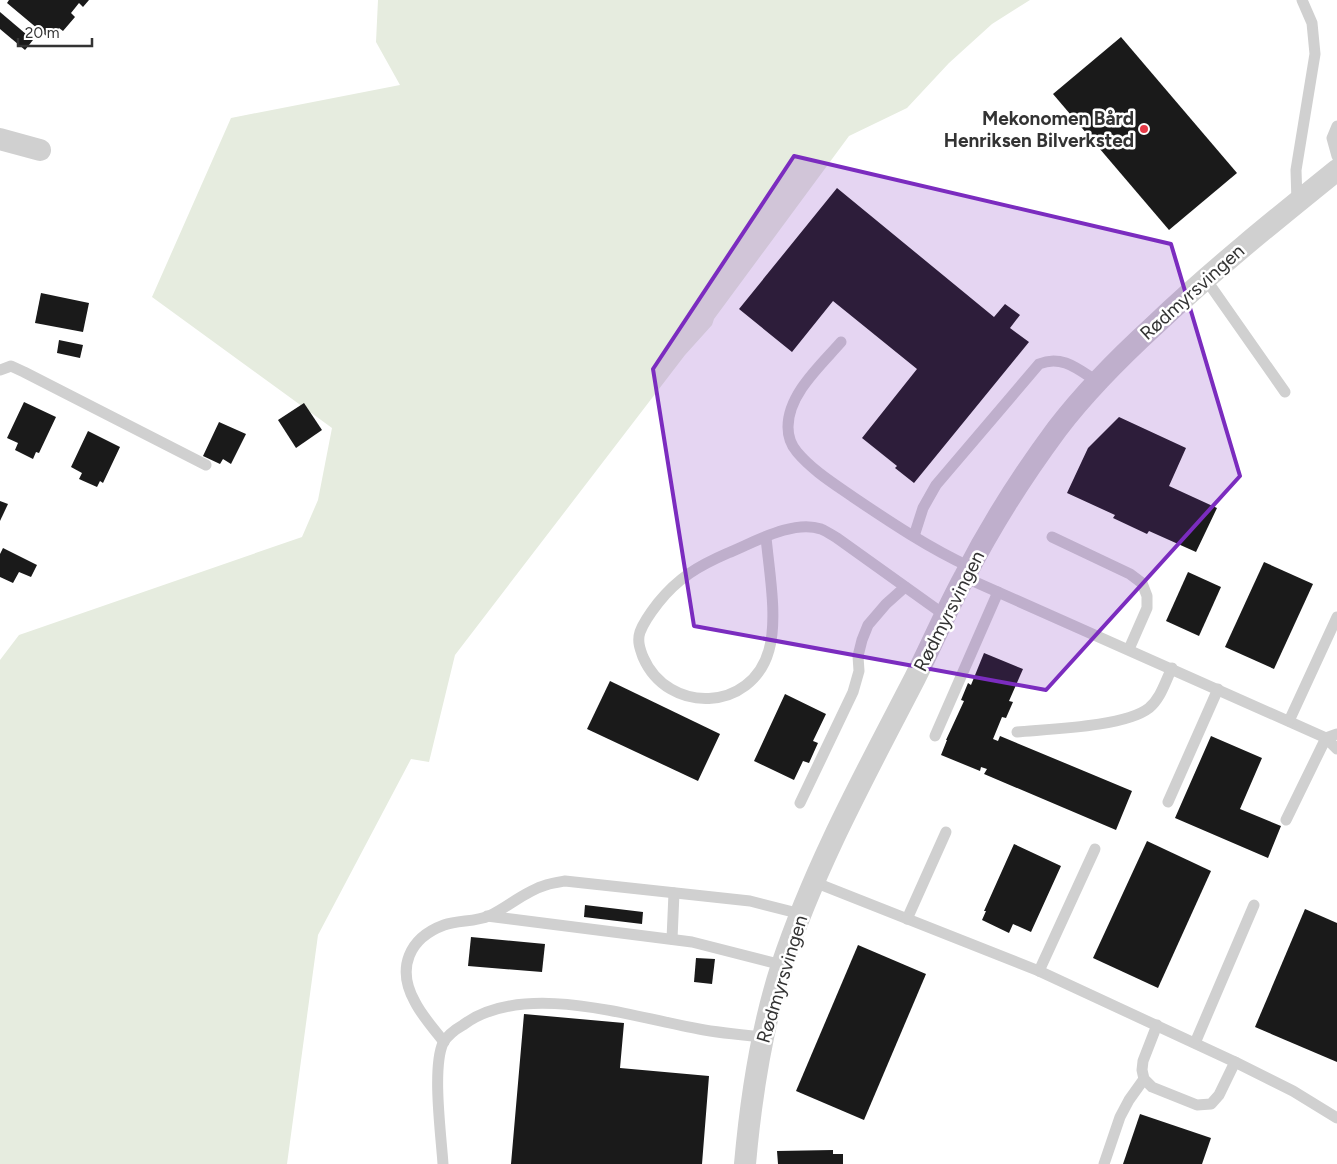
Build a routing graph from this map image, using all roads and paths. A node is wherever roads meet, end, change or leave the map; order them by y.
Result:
1 (1302, 0) edge
2 (1337, 126) edge
3 (0, 139) edge
4 (40, 150) dead end
5 (1337, 156) edge
6 (1337, 170) edge
7 (1297, 202) junction
8 (1205, 278) junction
9 (841, 342) dead end
10 (0, 370) edge
11 (1098, 382) junction
12 (1285, 392) dead end
13 (206, 465) dead end
14 (914, 536) junction
15 (766, 537) junction
16 (1052, 537) dead end
17 (967, 572) junction
18 (905, 587) junction
19 (998, 592) junction
20 (946, 616) junction
21 (1337, 617) edge
22 (1129, 649) junction
23 (1172, 668) junction
24 (1218, 689) junction
25 (1289, 721) junction
26 (1017, 732) dead end
27 (935, 736) dead end
28 (1332, 736) edge
29 (1337, 749) edge
30 (1168, 802) dead end
31 (800, 803) dead end
32 (1286, 820) dead end
33 (946, 832) dead end
34 (1095, 849) dead end
35 (814, 882) junction
36 (674, 893) junction
37 (1254, 905) dead end
38 (801, 914) junction
39 (487, 916) junction
40 (907, 919) junction
41 (672, 939) junction
42 (782, 965) junction
43 (1039, 971) junction
44 (1156, 1025) junction
45 (763, 1038) junction
46 (444, 1042) junction
47 (1195, 1043) junction
48 (1236, 1062) junction
49 (1144, 1079) junction
50 (1337, 1118) edge
51 (443, 1164) edge
52 (746, 1164) edge
53 (1104, 1164) edge

1 - 7 lane
2 - 5 lane
3 - 4 street
6 - 7 street, Rødmyrsvingen
7 - 8 street, Rødmyrsvingen
8 - 11 street, Rødmyrsvingen
8 - 12 lane
9 - 14 lane
10 - 13 lane
11 - 14 lane
11 - 17 street, Rødmyrsvingen
14 - 17 lane
15 - 15 lane
15 - 18 lane
16 - 22 lane
17 - 19 lane
17 - 20 street, Rødmyrsvingen
18 - 20 lane
18 - 31 lane
19 - 22 lane
19 - 27 lane
20 - 35 street, Rødmyrsvingen
21 - 25 lane
22 - 23 lane
23 - 24 lane
23 - 26 lane
24 - 25 lane
24 - 30 lane
25 - 28 lane
28 - 29 lane
28 - 32 lane
33 - 40 lane
34 - 43 lane
35 - 38 street, Rødmyrsvingen
35 - 40 lane
36 - 38 lane
36 - 39 lane
36 - 41 lane
37 - 47 lane
38 - 42 street, Rødmyrsvingen
39 - 41 lane
39 - 46 lane
40 - 43 lane
41 - 42 lane
42 - 45 street, Rødmyrsvingen
43 - 44 lane
44 - 47 lane
44 - 49 lane
45 - 46 lane
45 - 52 street, Rødmyrsvingen
46 - 51 lane
47 - 48 lane
48 - 49 lane
48 - 50 lane
49 - 53 lane

